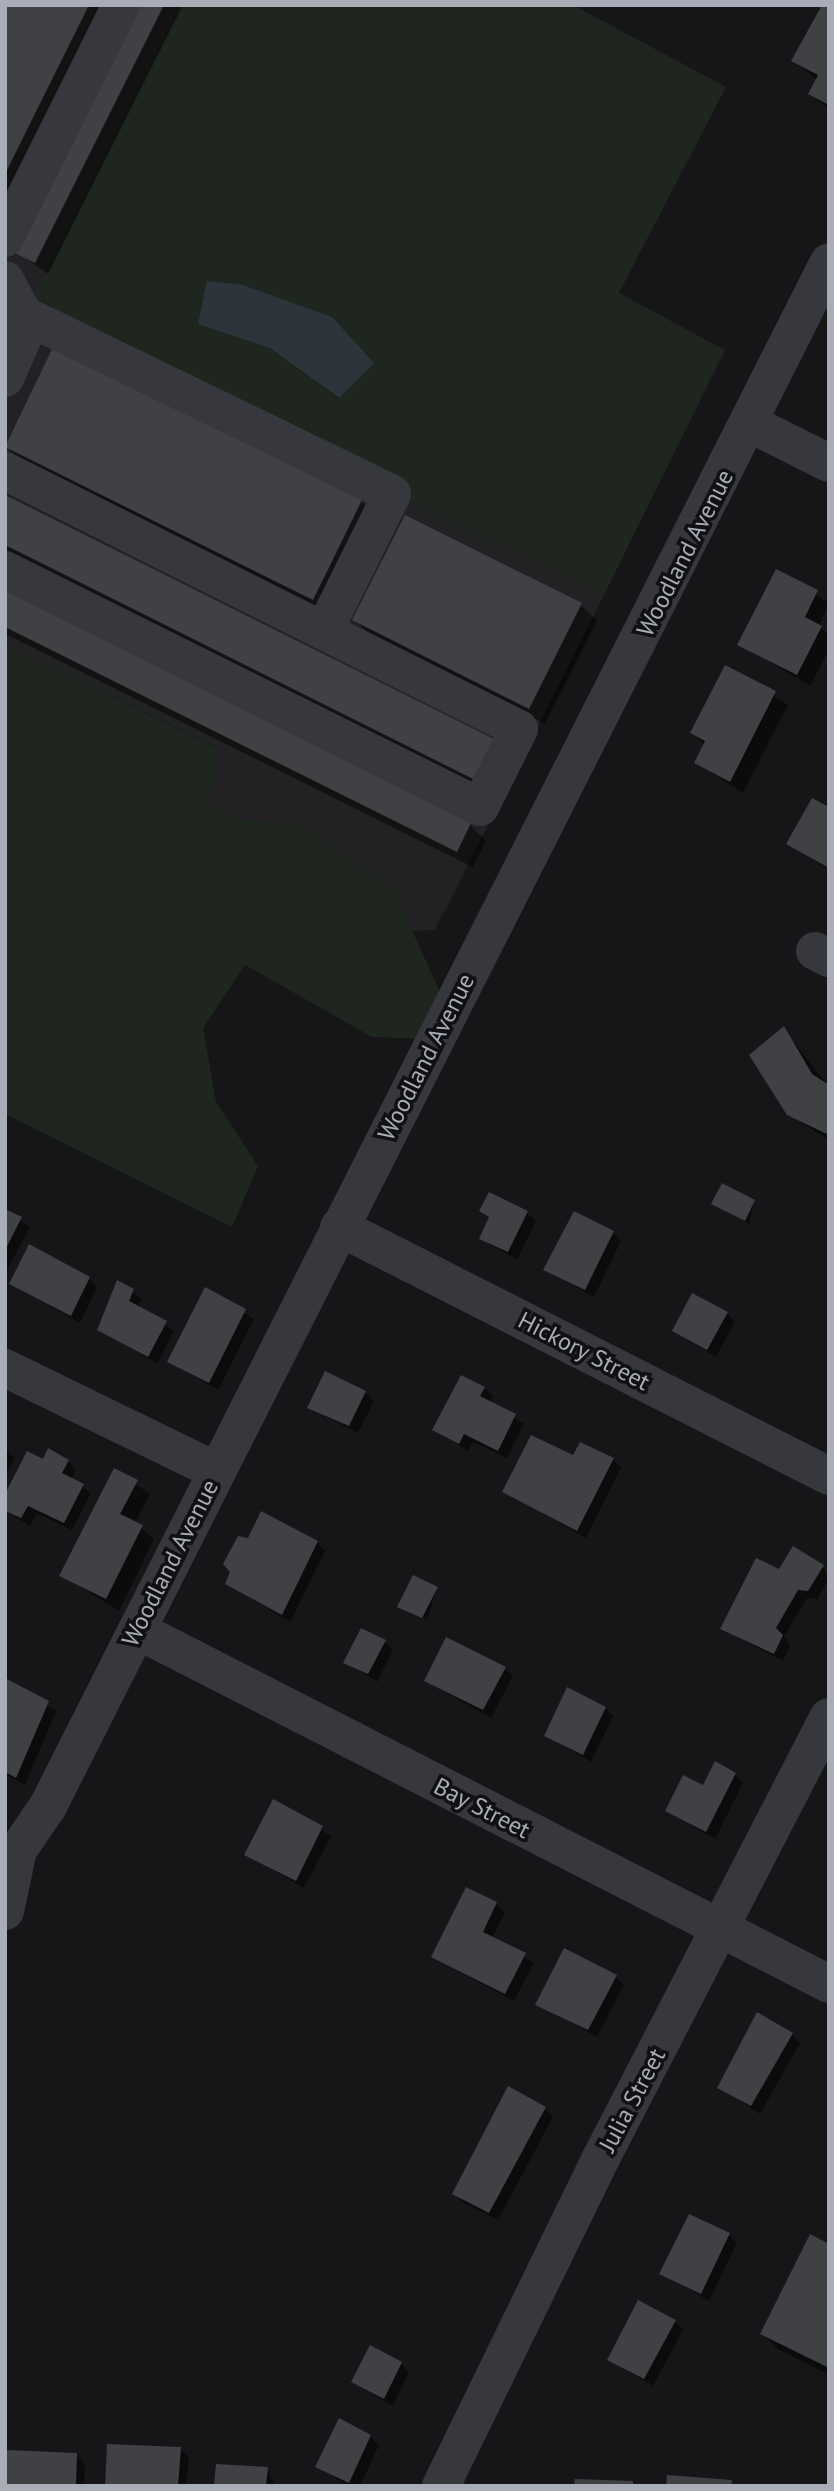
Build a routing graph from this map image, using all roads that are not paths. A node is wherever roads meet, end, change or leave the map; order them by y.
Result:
1 (121, 5) edge
2 (5, 238) edge
3 (829, 262) edge
4 (5, 281) edge
5 (24, 315) junction
6 (5, 378) edge
7 (751, 424) junction
8 (829, 463) edge
9 (5, 471) edge
10 (5, 570) edge
11 (324, 631) junction
12 (339, 1227) junction
13 (5, 1368) edge
14 (216, 1471) junction
15 (829, 1476) edge
16 (137, 1630) junction
17 (829, 1717) edge
18 (12, 1847) edge
19 (5, 1911) edge
20 (722, 1931) junction
21 (829, 1984) edge
22 (441, 2486) edge

1 - 2 street
3 - 7 street, Woodland Avenue
4 - 5 street
5 - 6 street
5 - 11 street
7 - 8 street
7 - 12 street, Woodland Avenue
9 - 11 street
10 - 11 street
12 - 14 street, Woodland Avenue
12 - 15 street, Hickory Street
13 - 14 street
14 - 16 street, Woodland Avenue
16 - 18 street, Woodland Avenue
16 - 20 street, Bay Street
17 - 20 street, Julia Street
18 - 19 street
20 - 21 street, Bay Street
20 - 22 street, Julia Street

